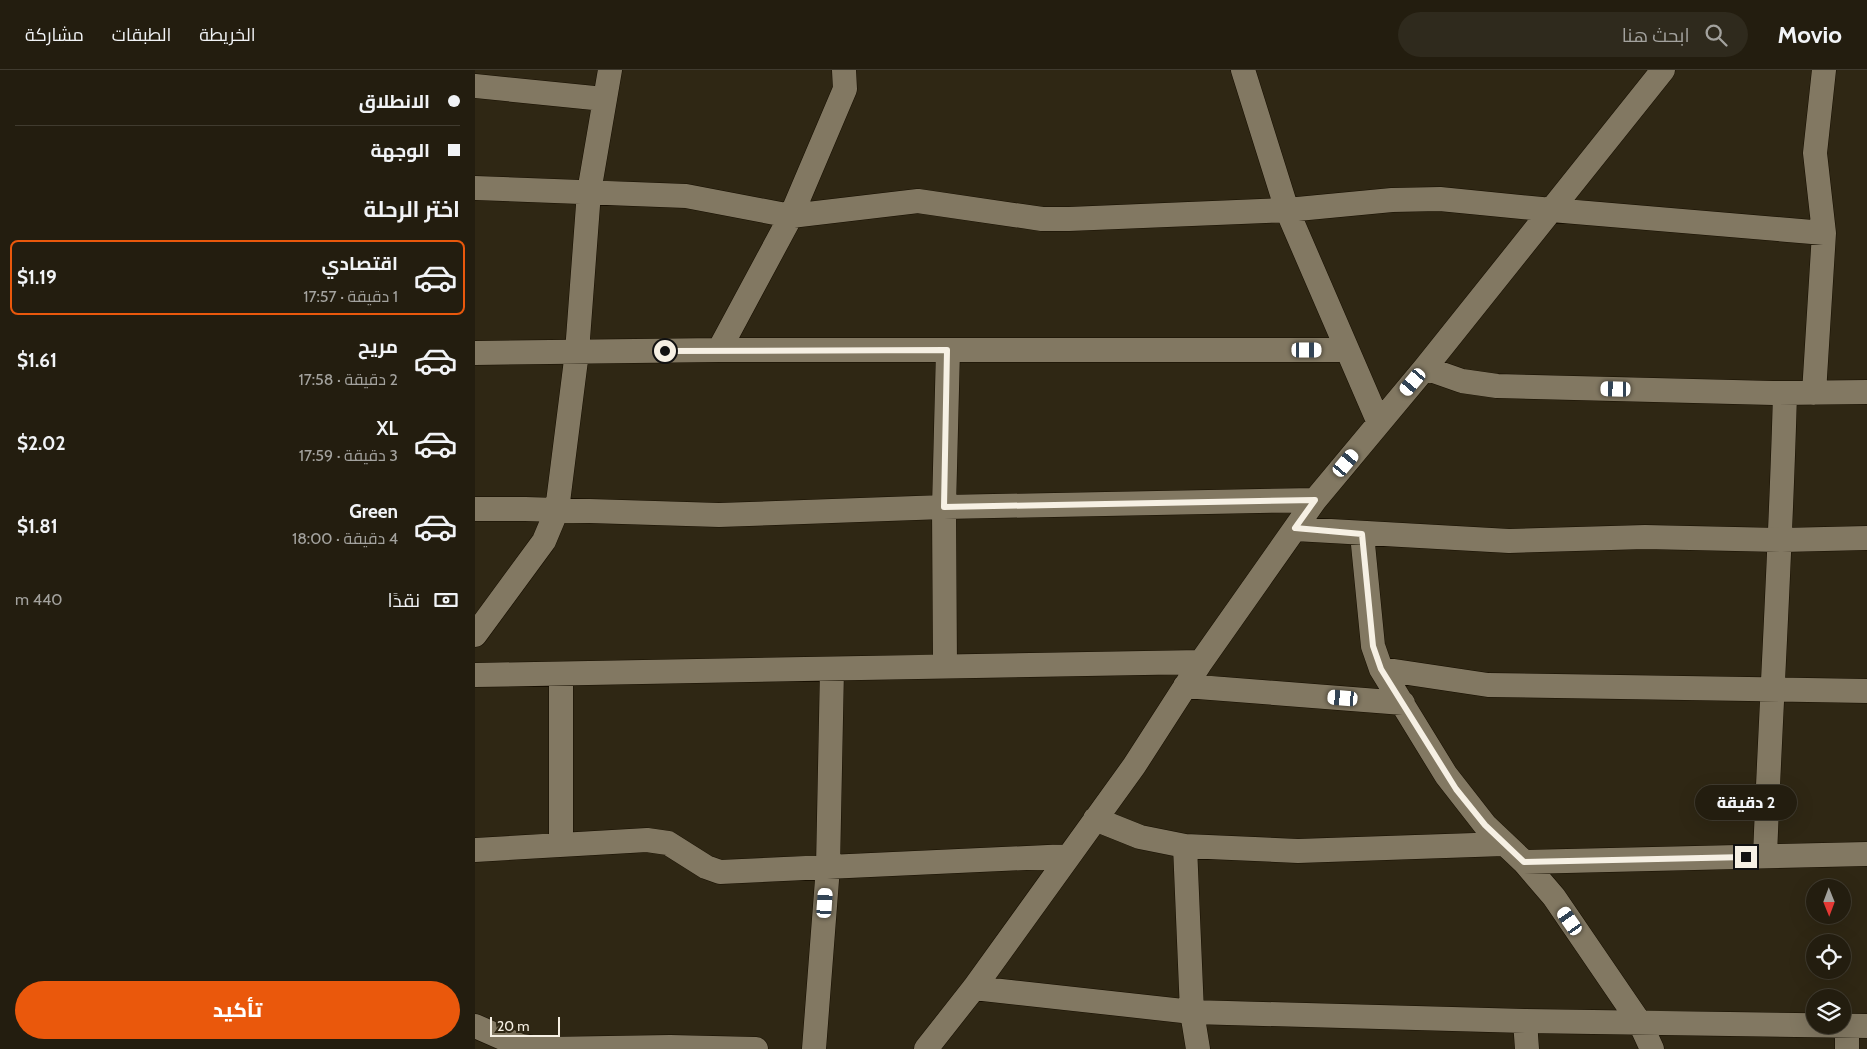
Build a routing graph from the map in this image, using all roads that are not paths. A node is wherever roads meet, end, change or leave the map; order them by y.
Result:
1 (610, 70) edge
2 (844, 70) edge
3 (1663, 70) edge
4 (1824, 70) edge
5 (1249, 74) edge
6 (475, 86) edge
7 (604, 99) junction
8 (475, 188) edge
9 (589, 192) junction
10 (1287, 210) junction
11 (1552, 210) junction
12 (791, 216) junction
13 (1824, 233) junction
14 (719, 350) junction
15 (947, 350) junction
16 (1347, 350) junction
17 (577, 352) junction
18 (475, 353) edge
19 (1425, 368) junction
20 (1867, 392) edge
21 (1785, 393) junction
22 (1814, 393) junction
23 (1379, 423) junction
24 (1315, 500) junction
25 (944, 507) junction
26 (475, 509) edge
27 (557, 510) junction
28 (1295, 528) junction
29 (1362, 534) junction
30 (1867, 538) edge
31 (1782, 540) junction
32 (475, 635) edge
33 (1201, 662) junction
34 (945, 665) junction
35 (832, 669) junction
36 (1381, 669) junction
37 (475, 674) edge
38 (561, 674) junction
39 (1185, 686) junction
40 (1771, 688) junction
41 (1867, 691) edge
42 (1403, 703) junction
43 (1095, 819) junction
44 (1503, 844) junction
45 (561, 845) junction
46 (1185, 846) junction
47 (475, 850) edge
48 (1867, 854) edge
49 (1069, 856) junction
50 (1765, 856) junction
51 (1524, 862) junction
52 (828, 867) junction
53 (974, 988) junction
54 (1192, 1012) junction
55 (1525, 1021) junction
56 (1640, 1023) junction
57 (475, 1026) edge
58 (1853, 1034) edge
59 (544, 1049) edge
60 (756, 1049) edge
61 (814, 1049) edge
62 (926, 1049) edge
63 (1198, 1049) edge
64 (1527, 1049) edge
65 (1652, 1049) edge

1 - 7 street
2 - 12 street
3 - 11 street
4 - 13 street
5 - 10 street
6 - 7 street
7 - 9 street
8 - 9 street
9 - 12 street
9 - 17 street
10 - 11 street
10 - 12 street
10 - 16 street
11 - 13 street
11 - 19 street
12 - 14 street
13 - 22 street
14 - 15 street
14 - 17 street
15 - 16 street
15 - 25 street
16 - 23 street
17 - 18 street
17 - 27 street
19 - 21 street
19 - 23 street
20 - 22 street
21 - 22 street
21 - 31 street
23 - 24 street
24 - 25 street
24 - 28 street
25 - 27 street
25 - 34 street
26 - 27 street
27 - 32 street
28 - 29 street
28 - 33 street
29 - 31 street
29 - 36 street
30 - 31 street
31 - 40 street
33 - 34 street
33 - 39 street
34 - 35 street
35 - 38 street
35 - 52 street
36 - 40 street
36 - 42 street
37 - 38 street
38 - 45 street
39 - 42 street
39 - 43 street
40 - 41 street
40 - 50 street
42 - 44 street
43 - 46 street
43 - 49 street
44 - 46 street
44 - 51 street
45 - 47 street
45 - 52 street
46 - 54 street
48 - 50 street
49 - 52 street
49 - 53 street
50 - 51 street
51 - 56 street
52 - 61 street
53 - 54 street
53 - 62 street
54 - 55 street
54 - 63 street
55 - 56 street
55 - 64 street
56 - 58 street
56 - 65 street
57 - 59 street
59 - 60 street

